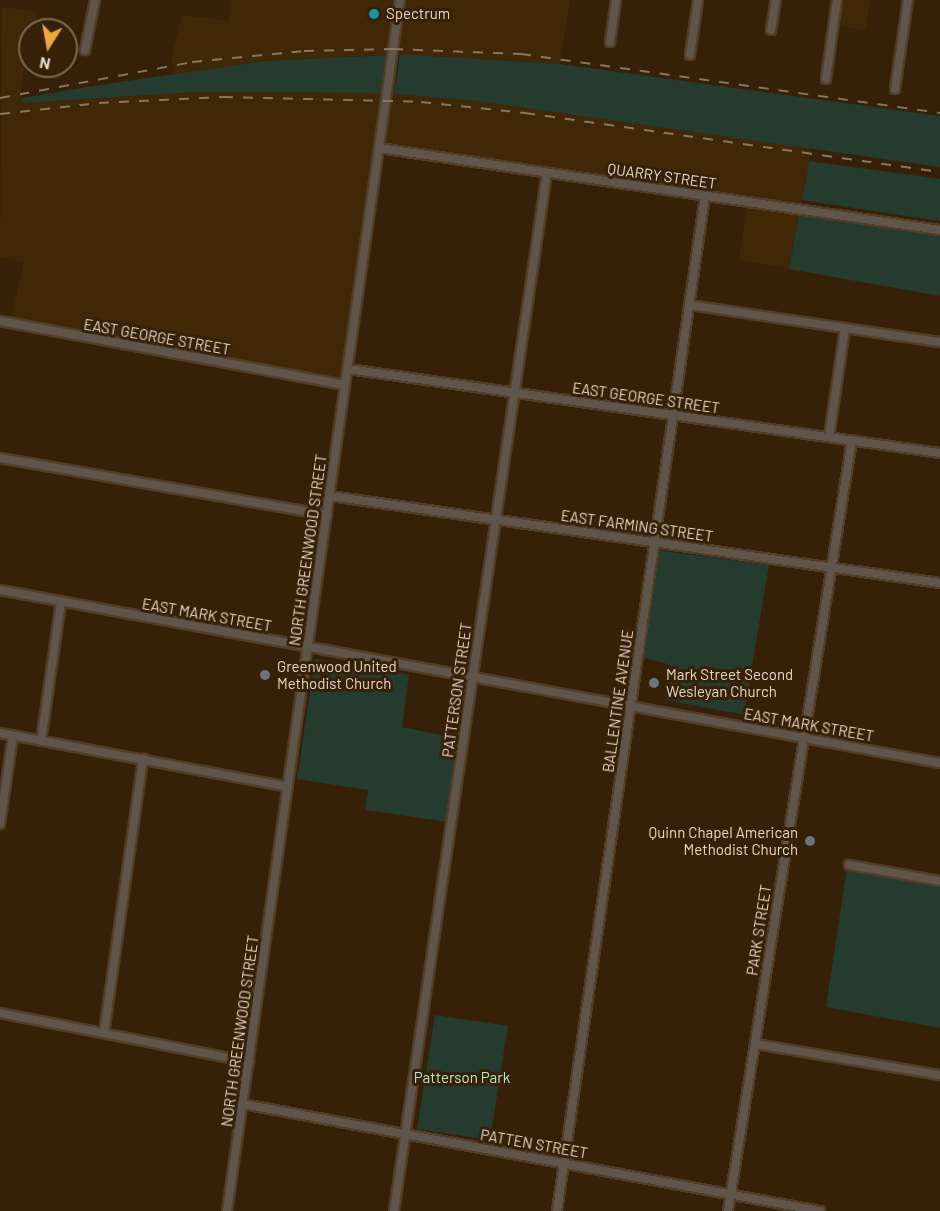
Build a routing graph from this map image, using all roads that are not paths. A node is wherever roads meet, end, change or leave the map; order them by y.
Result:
1 (95, 0) edge
2 (400, 0) edge
3 (616, 0) edge
4 (698, 0) edge
5 (776, 0) edge
6 (837, 0) edge
7 (908, 0) edge
8 (771, 30) dead end
9 (610, 42) dead end
10 (85, 50) dead end
11 (690, 55) dead end
12 (826, 79) dead end
13 (895, 89) dead end
14 (379, 148) junction
15 (547, 173) junction
16 (705, 196) junction
17 (940, 230) edge
18 (689, 305) junction
19 (0, 321) edge
20 (845, 328) junction
21 (940, 342) edge
22 (348, 369) junction
23 (345, 385) junction
24 (515, 393) junction
25 (673, 415) junction
26 (829, 437) junction
27 (852, 440) junction
28 (940, 453) edge
29 (0, 458) edge
30 (330, 496) junction
31 (327, 515) junction
32 (496, 520) junction
33 (654, 542) junction
34 (831, 567) junction
35 (940, 583) edge
36 (0, 590) edge
37 (61, 602) junction
38 (308, 646) junction
39 (473, 677) junction
40 (631, 706) junction
41 (0, 733) edge
42 (13, 736) junction
43 (804, 738) junction
44 (41, 741) junction
45 (143, 759) junction
46 (940, 763) edge
47 (288, 787) junction
48 (0, 824) edge
49 (849, 865) dead end
50 (940, 881) edge
51 (0, 1013) edge
52 (104, 1033) junction
53 (756, 1044) junction
54 (249, 1062) junction
55 (940, 1075) edge
56 (243, 1104) junction
57 (405, 1134) junction
58 (564, 1164) junction
59 (730, 1194) junction
60 (227, 1211) edge
61 (394, 1211) edge
62 (557, 1211) edge
63 (728, 1211) edge
64 (820, 1211) edge

1 - 10 street
2 - 14 street, NORTH GREENWOOD STREET
3 - 9 street
4 - 11 street
5 - 8 street
6 - 12 street
7 - 13 street
14 - 15 street, QUARRY STREET
14 - 22 street, NORTH GREENWOOD STREET
15 - 16 street, QUARRY STREET
15 - 24 street, PATTERSON STREET
16 - 17 street, QUARRY STREET
16 - 18 street, BALLENTINE AVENUE
18 - 20 street
18 - 25 street, BALLENTINE AVENUE
19 - 23 street, EAST GEORGE STREET
20 - 21 street
20 - 26 street
22 - 23 street, NORTH GREENWOOD STREET
22 - 24 street, EAST GEORGE STREET
23 - 30 street, NORTH GREENWOOD STREET
24 - 25 street, EAST GEORGE STREET
24 - 32 street, PATTERSON STREET
25 - 26 street, EAST GEORGE STREET
25 - 33 street, BALLENTINE AVENUE
26 - 27 street, EAST GEORGE STREET
27 - 28 street, EAST GEORGE STREET
27 - 34 street, PARK STREET
29 - 31 street
30 - 31 street, NORTH GREENWOOD STREET
30 - 32 street, EAST FARMING STREET
31 - 38 street, NORTH GREENWOOD STREET
32 - 33 street, EAST FARMING STREET
32 - 39 street, PATTERSON STREET
33 - 34 street, EAST FARMING STREET
33 - 40 street, BALLENTINE AVENUE
34 - 35 street, EAST FARMING STREET
34 - 43 street, PARK STREET
36 - 37 street, EAST MARK STREET
37 - 38 street, EAST MARK STREET
37 - 44 street
38 - 39 street, EAST MARK STREET
38 - 47 street, NORTH GREENWOOD STREET
39 - 40 street, EAST MARK STREET
39 - 57 street, PATTERSON STREET
40 - 43 street, EAST MARK STREET
40 - 58 street, BALLENTINE AVENUE
41 - 42 street
42 - 44 street
42 - 48 street
43 - 46 street, EAST MARK STREET
43 - 53 street, PARK STREET
44 - 45 street
45 - 47 street
45 - 52 street
47 - 54 street, NORTH GREENWOOD STREET
49 - 50 street
51 - 52 street
52 - 54 street
53 - 55 street
53 - 59 street, PARK STREET
54 - 56 street, NORTH GREENWOOD STREET
56 - 57 street, PATTEN STREET
56 - 60 street, NORTH GREENWOOD STREET
57 - 58 street, PATTEN STREET
57 - 61 street, PATTERSON STREET
58 - 59 street, PATTEN STREET
58 - 62 street, BALLENTINE AVENUE
59 - 63 street, PARK STREET
59 - 64 street, PATTEN STREET

